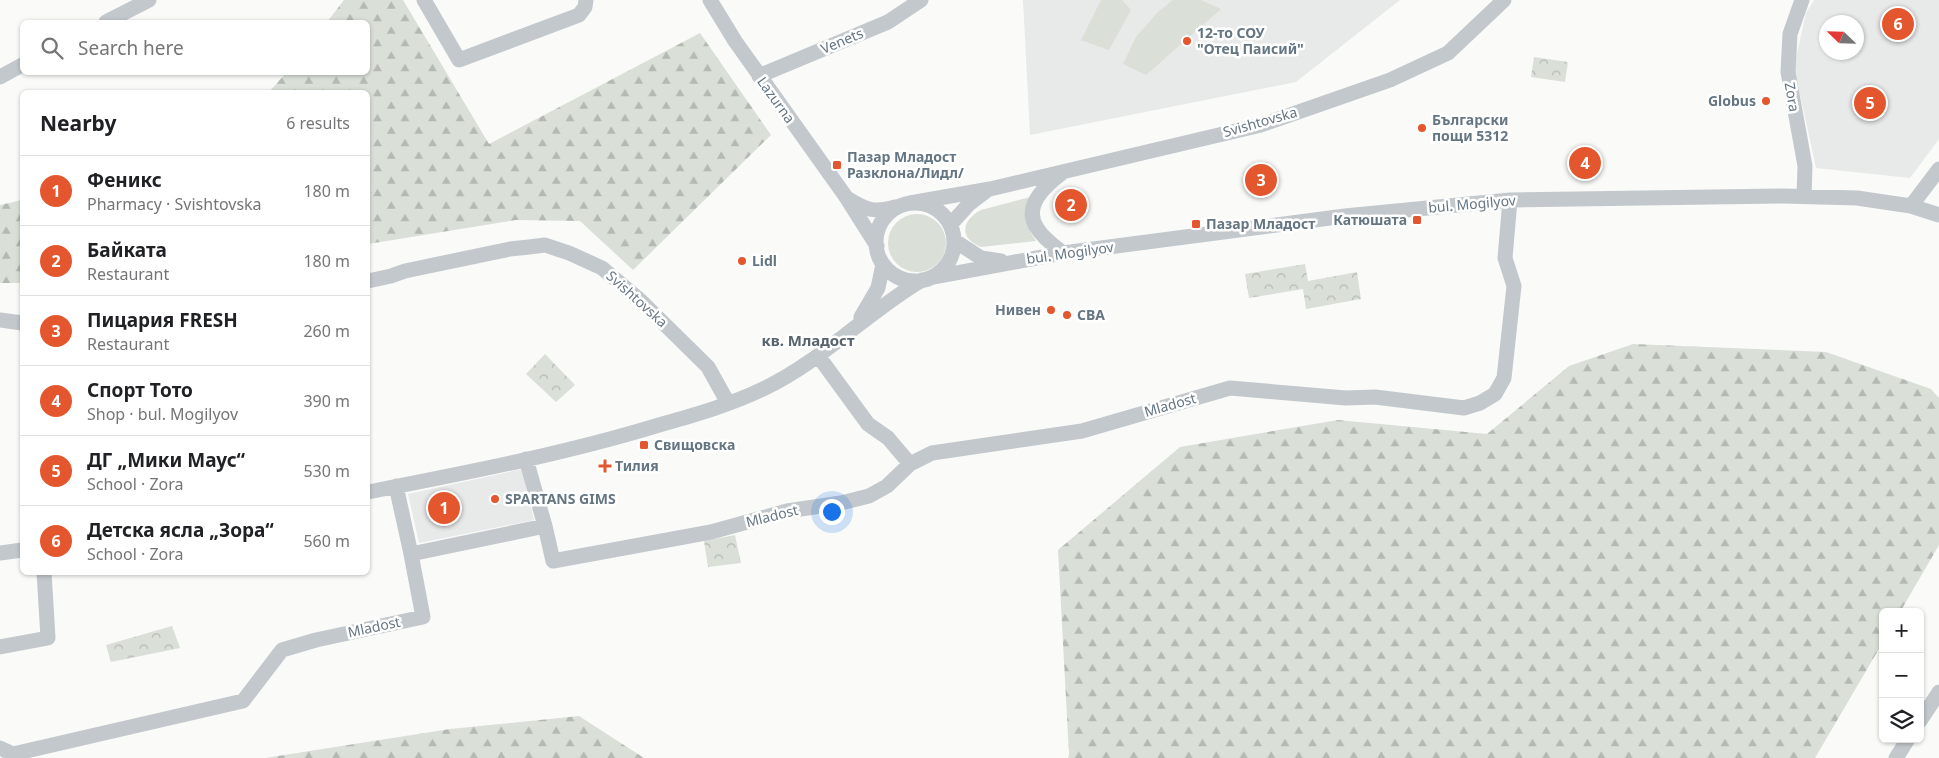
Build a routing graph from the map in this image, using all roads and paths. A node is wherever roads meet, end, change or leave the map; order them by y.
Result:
1 (149, 0) edge
2 (424, 0) edge
3 (710, 0) edge
4 (921, 0) edge
5 (1504, 0) edge
6 (1802, 0) edge
7 (586, 3) edge
8 (110, 20) edge
9 (20, 67) edge
10 (759, 76) junction
11 (0, 77) edge
12 (1939, 168) edge
13 (1068, 169) junction
14 (990, 189) junction
15 (1804, 196) junction
16 (846, 198) junction
17 (1510, 200) junction
18 (904, 205) junction
19 (1911, 206) junction
20 (1939, 215) edge
21 (950, 224) junction
22 (955, 241) junction
23 (877, 246) junction
24 (1063, 253) junction
25 (1007, 262) junction
26 (883, 264) junction
27 (926, 279) junction
28 (370, 281) edge
29 (0, 320) edge
30 (20, 323) edge
31 (857, 325) junction
32 (819, 357) junction
33 (728, 403) junction
34 (526, 459) junction
35 (910, 464) junction
36 (396, 486) junction
37 (370, 492) edge
38 (545, 526) junction
39 (20, 550) edge
40 (0, 553) edge
41 (411, 554) junction
42 (44, 575) edge
43 (0, 647) edge
44 (1939, 692) edge
45 (1924, 715) edge
46 (1905, 743) edge
47 (0, 748) edge
48 (1896, 758) edge

1 - 8 street
2 - 7 street
3 - 10 street, Lazurna
4 - 10 street, Venets
5 - 13 street, Svishtovska
6 - 15 street, Zora
9 - 11 street
10 - 16 street, Lazurna
12 - 19 street
13 - 14 street, Svishtovska
13 - 24 street
14 - 18 street, Svishtovska
14 - 21 street, Svishtovska
15 - 17 street, bul. Mogilyov
15 - 19 street, bul. Mogilyov
16 - 18 street, Lazurna
16 - 23 street, Lazurna
17 - 24 street, bul. Mogilyov
17 - 35 street, Mladost
18 - 21 street
18 - 23 street
19 - 20 street, bul. Mogilyov
21 - 22 street
22 - 25 street, bul. Mogilyov
22 - 27 street
23 - 26 street
24 - 25 street, bul. Mogilyov
25 - 27 street, bul. Mogilyov
26 - 27 street
26 - 31 street
27 - 31 street
28 - 33 street, Svishtovska
29 - 30 street
31 - 32 street
32 - 33 street
32 - 35 street
33 - 34 street
34 - 36 street
34 - 38 street
35 - 38 street, Mladost
36 - 37 street
36 - 41 street
38 - 41 street
39 - 40 street
41 - 47 street, Mladost
42 - 43 street
44 - 45 street
46 - 48 street

